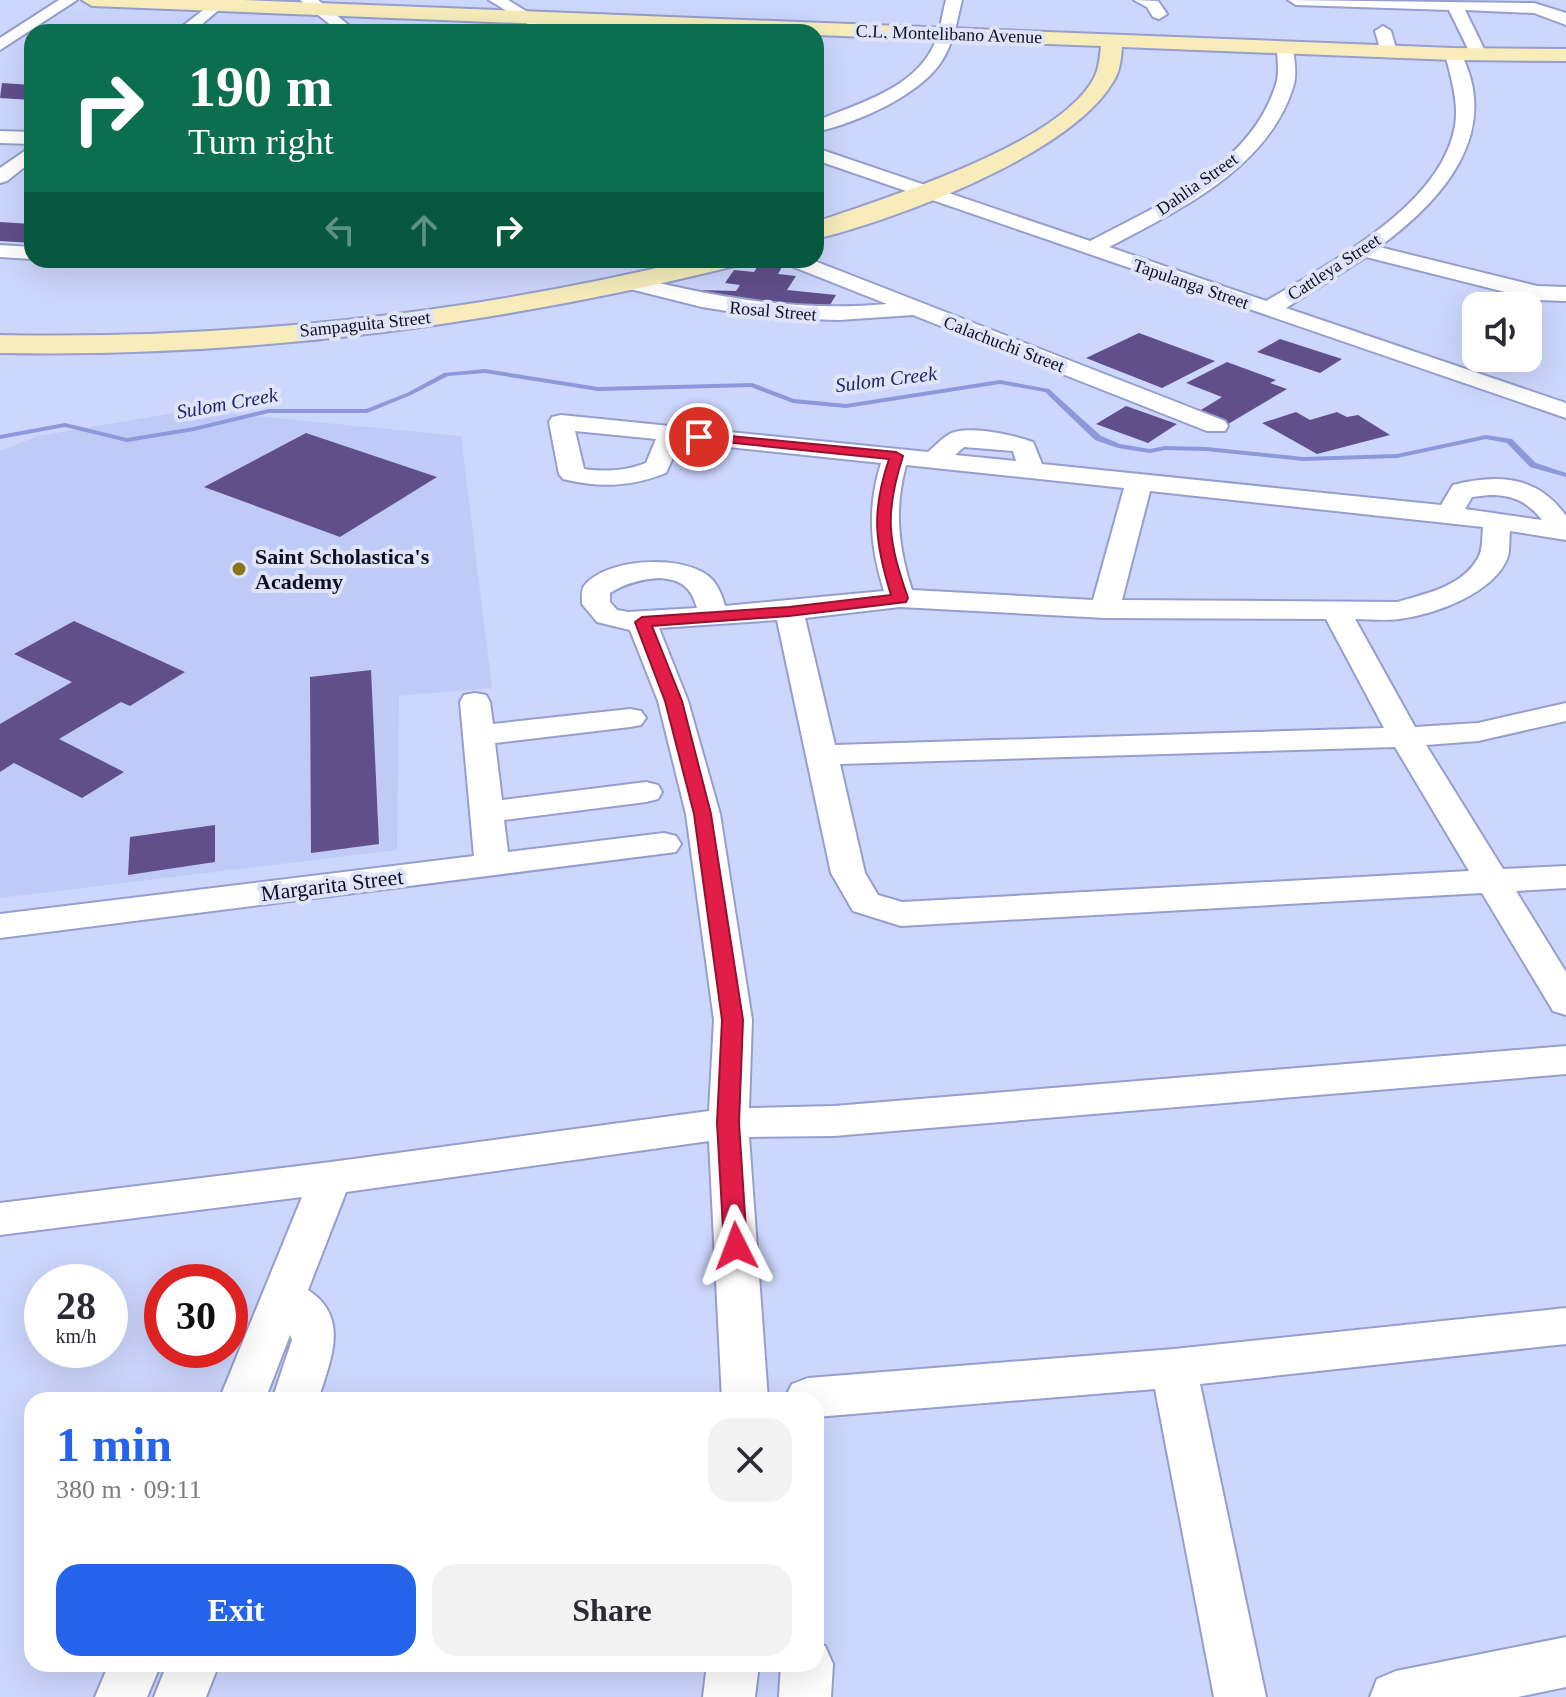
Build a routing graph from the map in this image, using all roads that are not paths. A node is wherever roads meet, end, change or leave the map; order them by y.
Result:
1 (69, 0) edge
2 (92, 0) edge
3 (497, 0) edge
4 (954, 0) edge
5 (1142, 0) edge
6 (1296, 0) edge
7 (1313, 1) edge
8 (1384, 2) edge
9 (313, 4) edge
10 (216, 5) junction
11 (1455, 6) junction
12 (1159, 14) dead end
13 (524, 17) junction
14 (1566, 20) edge
15 (1317, 23) dead end
16 (32, 24) edge
17 (193, 24) edge
18 (339, 24) edge
19 (537, 24) edge
20 (659, 24) edge
21 (24, 29) edge
22 (824, 31) edge
23 (1383, 31) dead end
24 (945, 34) junction
25 (1113, 41) junction
26 (0, 45) edge
27 (1285, 47) junction
28 (1389, 52) junction
29 (1453, 54) junction
30 (1479, 55) junction
31 (1566, 55) edge
32 (824, 124) edge
33 (0, 137) edge
34 (24, 138) edge
35 (824, 157) edge
36 (24, 158) edge
37 (24, 174) edge
38 (3, 175) edge
39 (924, 192) junction
40 (824, 228) edge
41 (1090, 249) junction
42 (1365, 250) junction
43 (0, 251) edge
44 (24, 252) edge
45 (693, 268) edge
46 (813, 268) edge
47 (634, 283) junction
48 (1566, 294) edge
49 (914, 308) junction
50 (1267, 310) junction
51 (0, 344) edge
52 (1566, 411) edge
53 (1216, 426) dead end
54 (671, 434) dead end
55 (896, 456) junction
56 (1139, 482) junction
57 (1449, 514) junction
58 (1497, 521) junction
59 (1565, 531) edge
60 (900, 598) junction
61 (1105, 609) junction
62 (789, 611) junction
63 (1336, 611) junction
64 (713, 616) junction
65 (642, 622) junction
66 (475, 702) dead end
67 (1566, 712) edge
68 (630, 718) dead end
69 (478, 735) junction
70 (1405, 737) junction
71 (820, 755) junction
72 (646, 792) dead end
73 (486, 812) junction
74 (664, 844) dead end
75 (492, 865) junction
76 (1566, 877) edge
77 (1493, 879) junction
78 (0, 926) edge
79 (1566, 1002) edge
80 (1566, 1060) edge
81 (728, 1123) junction
82 (331, 1178) junction
83 (0, 1219) edge
84 (283, 1297) junction
85 (1566, 1326) edge
86 (1174, 1368) junction
87 (245, 1392) edge
88 (298, 1392) edge
89 (745, 1392) edge
90 (824, 1397) edge
91 (1566, 1662) edge
92 (132, 1672) edge
93 (190, 1672) edge
94 (732, 1672) edge
95 (807, 1672) edge
96 (121, 1697) edge
97 (180, 1697) edge
98 (729, 1697) edge
99 (805, 1697) edge
100 (1240, 1697) edge
101 (1396, 1697) edge

1 - 16 street
2 - 10 street, C.L. Montelibano Avenue
3 - 13 street
4 - 24 street
5 - 12 street
6 - 7 street
7 - 8 street
7 - 15 street
8 - 11 street
9 - 10 street, C.L. Montelibano Avenue
9 - 13 street, C.L. Montelibano Avenue
9 - 18 street
10 - 17 street
11 - 14 street
11 - 30 street
13 - 19 street
13 - 20 street, C.L. Montelibano Avenue
21 - 26 street
22 - 24 street, C.L. Montelibano Avenue
23 - 28 street
24 - 25 street, C.L. Montelibano Avenue
24 - 32 street
25 - 27 street, C.L. Montelibano Avenue
25 - 39 street
27 - 28 street, C.L. Montelibano Avenue
27 - 41 street, Dahlia Street
28 - 29 street, C.L. Montelibano Avenue
29 - 30 street, C.L. Montelibano Avenue
29 - 42 street, Cattleya Street
30 - 31 street, C.L. Montelibano Avenue
33 - 34 street
35 - 39 street, Tapulanga Street
36 - 38 street
37 - 38 street
39 - 40 street
39 - 41 street, Tapulanga Street
41 - 50 street, Tapulanga Street
42 - 48 street
42 - 50 street, Cattleya Street
43 - 44 street
45 - 47 street, Sampaguita Street
46 - 49 street, Calachuchi Street
47 - 49 street, Rosal Street
47 - 51 street, Sampaguita Street
49 - 53 street, Calachuchi Street
50 - 52 street, Tapulanga Street
54 - 55 street
55 - 56 street
55 - 60 street
56 - 57 street
56 - 61 street
57 - 58 street
57 - 59 street
58 - 59 street
58 - 63 street
60 - 61 street
60 - 62 street
61 - 63 street
62 - 64 street
62 - 71 street
63 - 70 street
64 - 65 street
64 - 65 street
65 - 81 street
66 - 69 street
67 - 70 street
68 - 69 street
69 - 73 street
70 - 71 street
70 - 77 street
71 - 77 street
72 - 73 street
73 - 75 street
74 - 75 street, Margarita Street
75 - 78 street, Margarita Street
76 - 77 street
77 - 79 street
80 - 81 street
81 - 82 street
81 - 89 street
82 - 83 street
82 - 84 street
84 - 87 street
84 - 88 street
85 - 86 street
86 - 90 street
86 - 100 street
91 - 101 street
92 - 96 street
93 - 97 street
94 - 98 street
95 - 99 street

